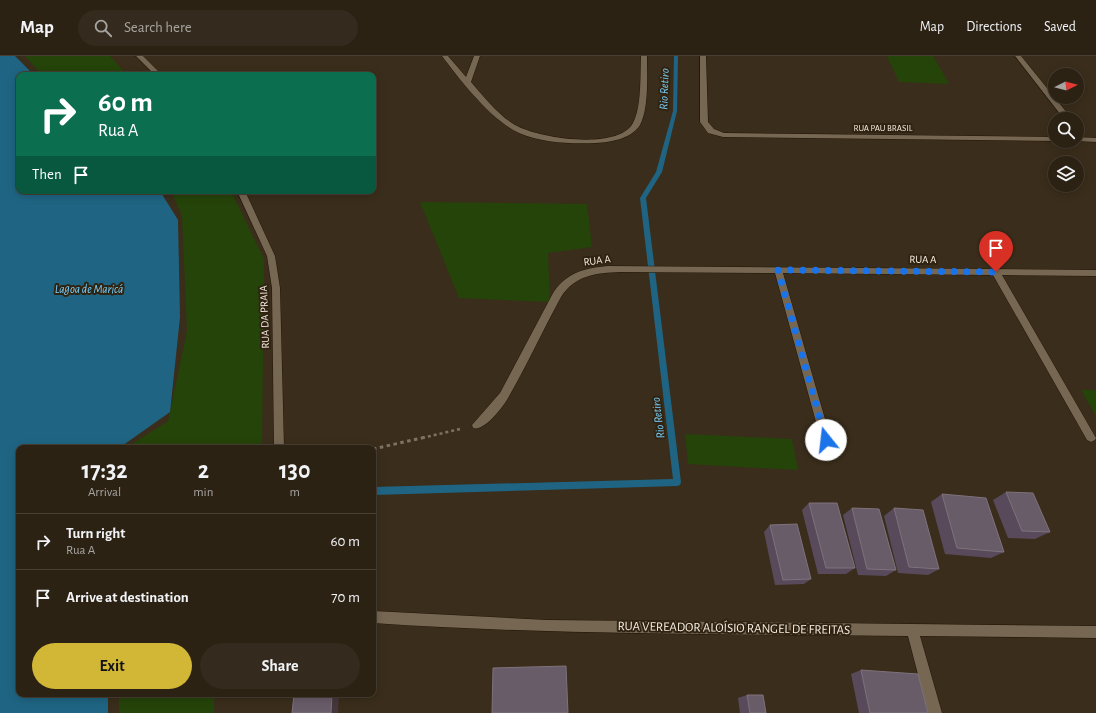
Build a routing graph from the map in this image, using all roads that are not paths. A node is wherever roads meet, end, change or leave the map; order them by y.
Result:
1 (139, 56) edge
2 (445, 56) edge
3 (477, 56) edge
4 (644, 56) edge
5 (703, 56) edge
6 (1018, 56) edge
7 (156, 72) edge
8 (468, 82) junction
9 (1062, 112) edge
10 (1048, 139) edge
11 (1084, 139) edge
12 (1096, 140) edge
13 (242, 194) edge
14 (778, 270) junction
15 (996, 272) junction
16 (1096, 273) edge
17 (477, 425) road end
18 (1091, 437) dead end
19 (826, 440) dead end
20 (279, 445) edge
21 (376, 617) edge
22 (912, 629) junction
23 (1096, 632) edge
24 (935, 713) edge

1 - 7 street
2 - 8 street
3 - 8 street
4 - 8 street
5 - 10 street, RUA PAU BRASIL
6 - 9 street
11 - 12 street
13 - 20 street, RUA DA PRAIA
14 - 15 street, RUA A
14 - 17 street, RUA A
14 - 19 street
15 - 16 street, RUA A
15 - 18 street
21 - 22 street, RUA VEREADOR ALOÍSIO RANGEL DE FREITAS
22 - 23 street, RUA VEREADOR ALOÍSIO RANGEL DE FREITAS
22 - 24 street

